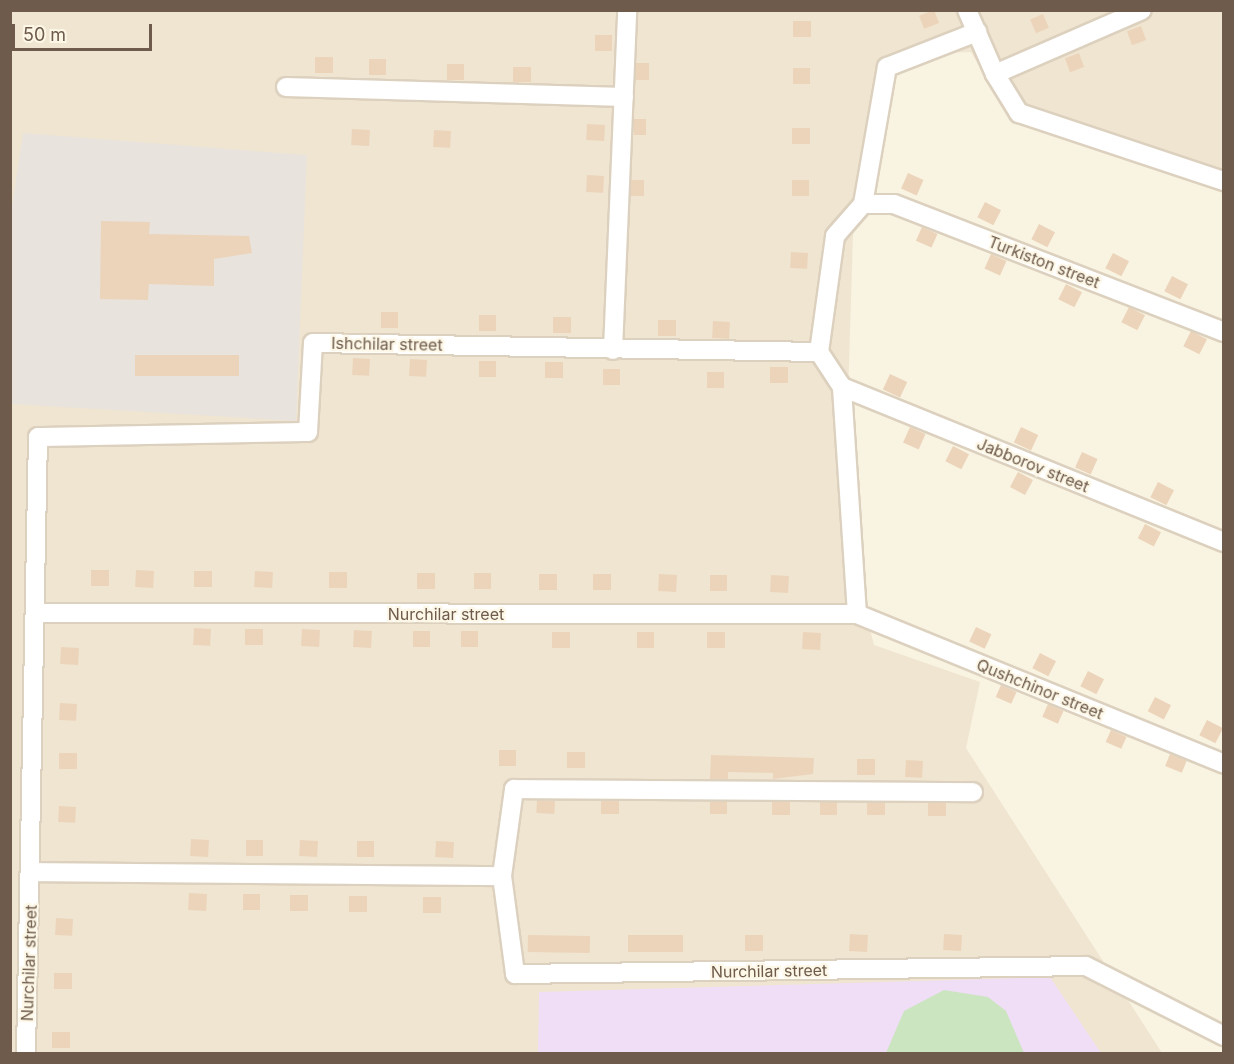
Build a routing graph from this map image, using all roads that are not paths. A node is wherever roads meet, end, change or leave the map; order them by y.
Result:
1 (627, 10) edge
2 (967, 10) edge
3 (1142, 10) edge
4 (977, 32) junction
5 (995, 74) junction
6 (286, 87) dead end
7 (624, 97) junction
8 (1224, 181) edge
9 (863, 204) junction
10 (1224, 332) edge
11 (613, 350) junction
12 (819, 351) junction
13 (842, 387) junction
14 (38, 437) joint
15 (1224, 542) edge
16 (35, 613) junction
17 (857, 615) junction
18 (1224, 764) edge
19 (973, 792) dead end
20 (31, 872) junction
21 (502, 876) junction
22 (1224, 1036) edge
23 (26, 1053) edge

1 - 7 street
2 - 4 street
3 - 5 street
4 - 5 street
4 - 9 street
5 - 8 street
6 - 7 street
7 - 11 street
9 - 10 street, Turkiston street
9 - 12 street
11 - 12 street, Ishchilar street
11 - 14 street, Ishchilar street
12 - 13 street
13 - 15 street, Jabborov street
13 - 17 street
14 - 16 street, Nurchilar street
16 - 17 street, Nurchilar street
16 - 20 street, Nurchilar street
17 - 18 street, Qushchinor street
19 - 21 street, Nurchilar street
20 - 21 street
20 - 23 street, Nurchilar street
21 - 22 street, Nurchilar street

